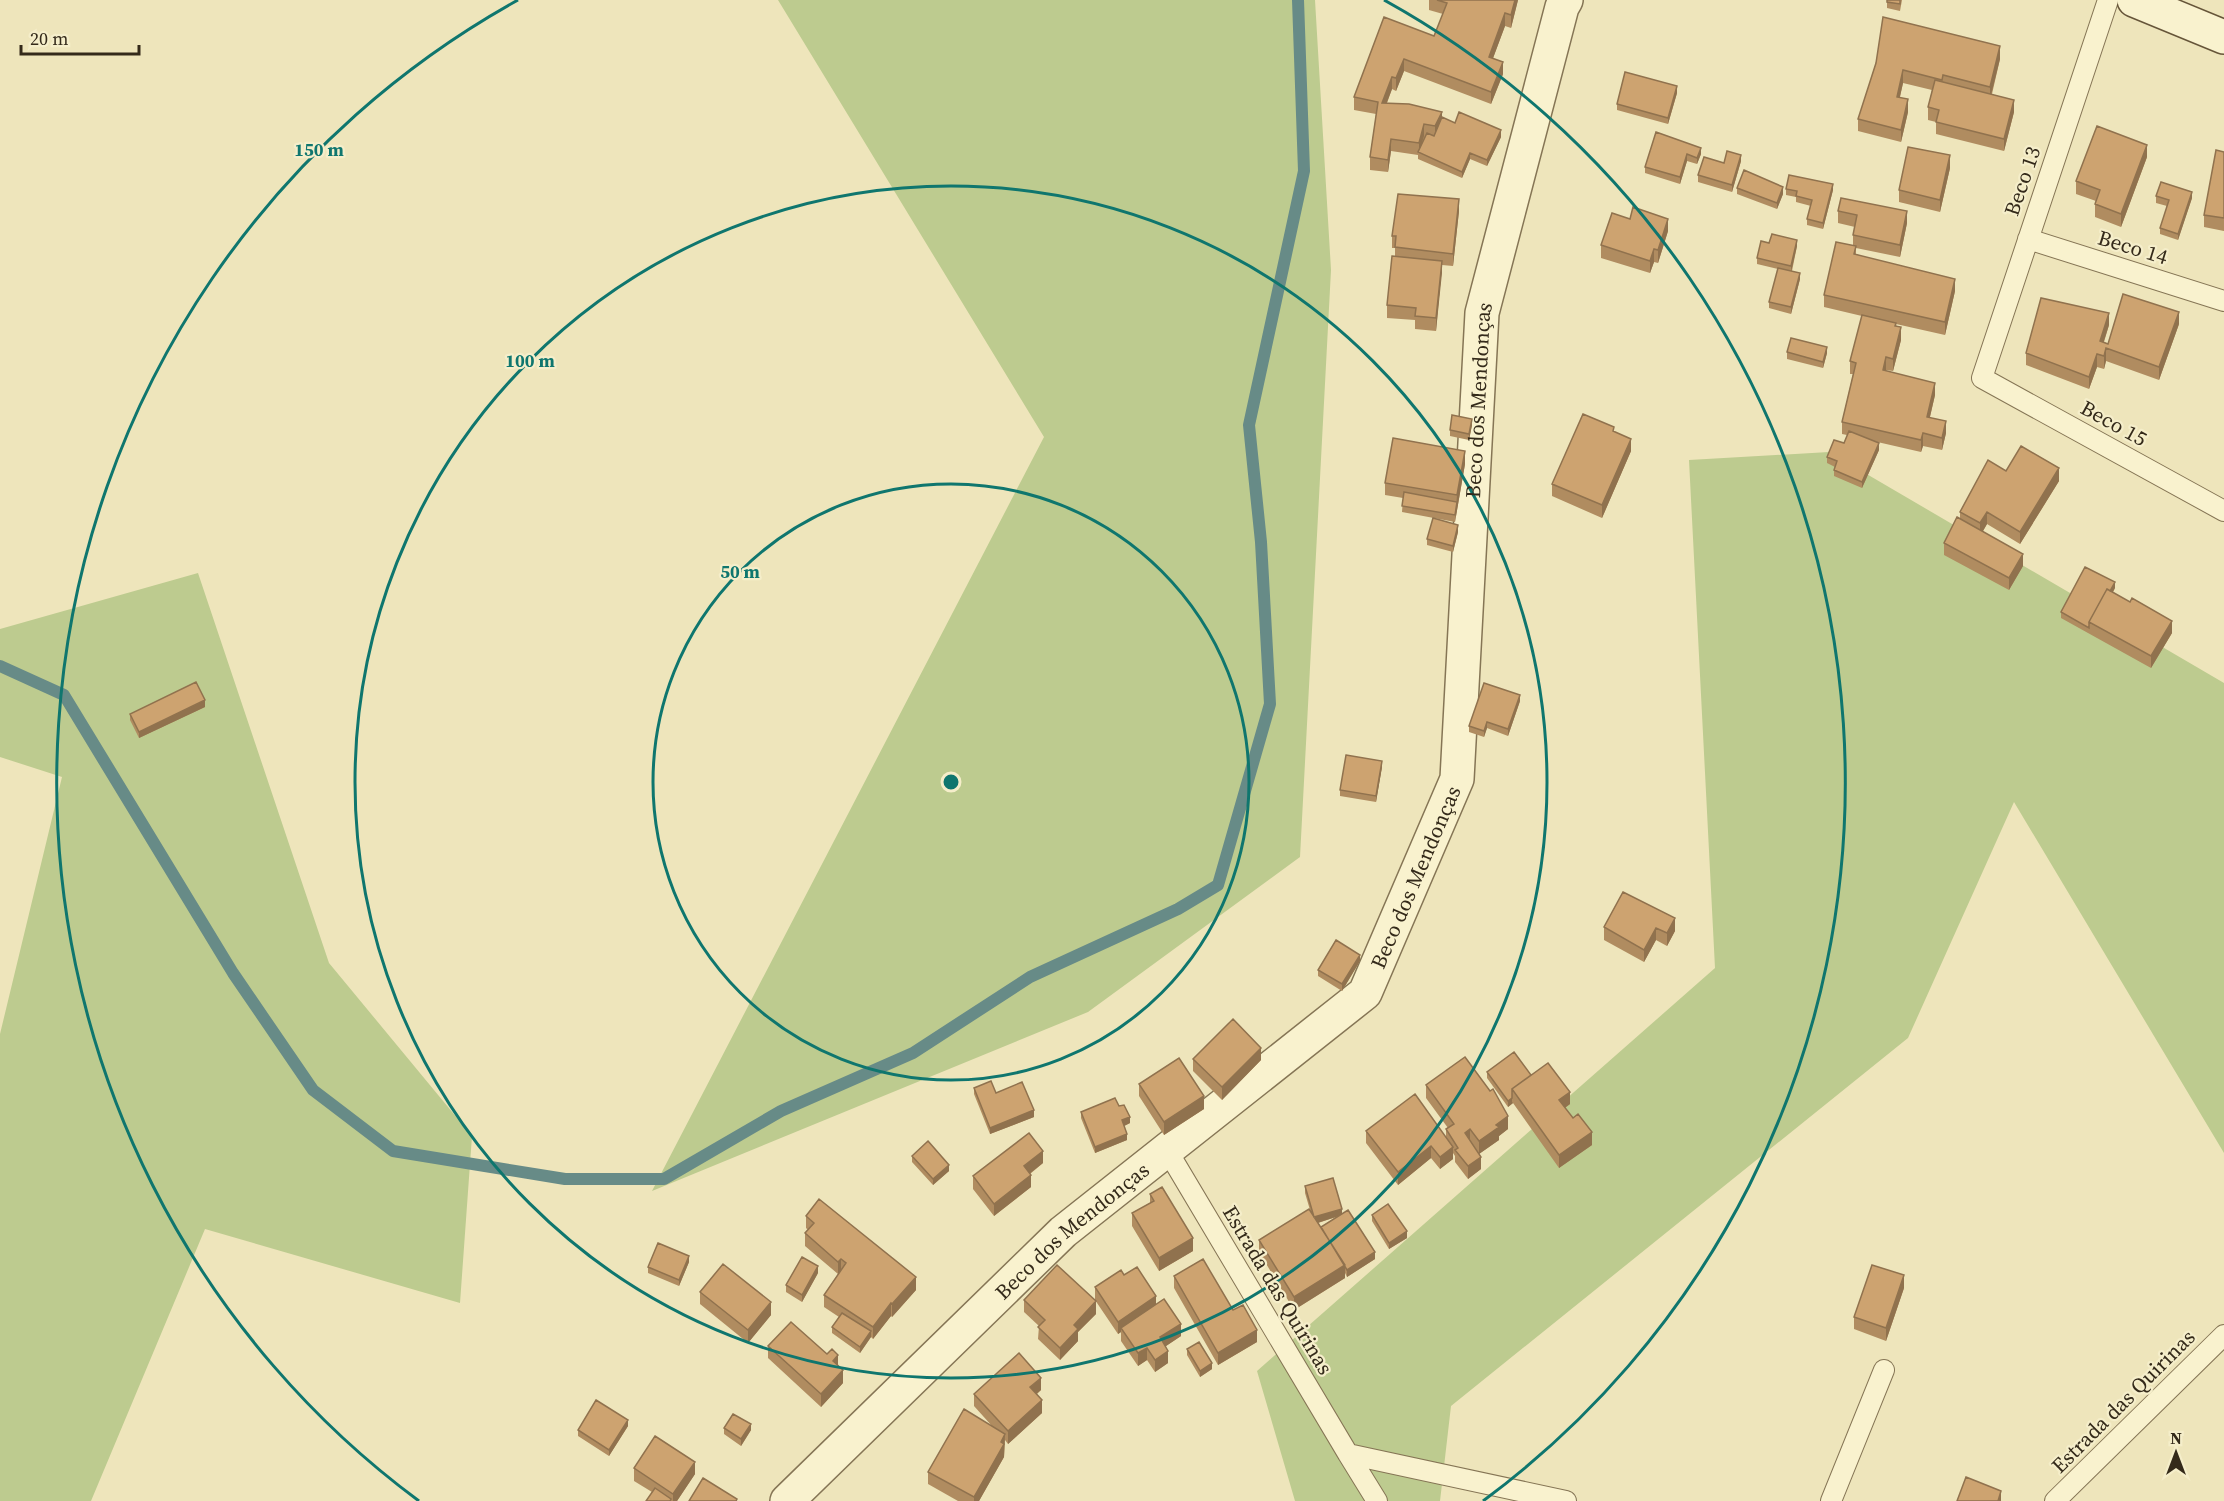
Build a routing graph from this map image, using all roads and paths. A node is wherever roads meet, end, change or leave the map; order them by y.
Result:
1 (1566, 0) edge
2 (2108, 0) edge
3 (2134, 0) edge
4 (2224, 37) edge
5 (2028, 239) junction
6 (2224, 301) edge
7 (1982, 378) joint
8 (2224, 511) edge
9 (1167, 1150) junction
10 (2224, 1335) edge
11 (1884, 1370) dead end
12 (1348, 1454) junction
13 (788, 1501) edge
14 (1377, 1501) edge
15 (1566, 1501) edge
16 (1831, 1501) edge
17 (2055, 1501) edge

1 - 9 street, Beco dos Mendonças
2 - 5 lane, Beco 13
3 - 4 street
5 - 6 lane, Beco 14
5 - 7 lane, Beco 13
7 - 8 lane, Beco 15
9 - 12 lane, Estrada das Quirinas
9 - 13 street, Beco dos Mendonças
10 - 17 lane, Estrada das Quirinas
11 - 16 lane
12 - 14 lane, Estrada das Quirinas
12 - 15 lane

